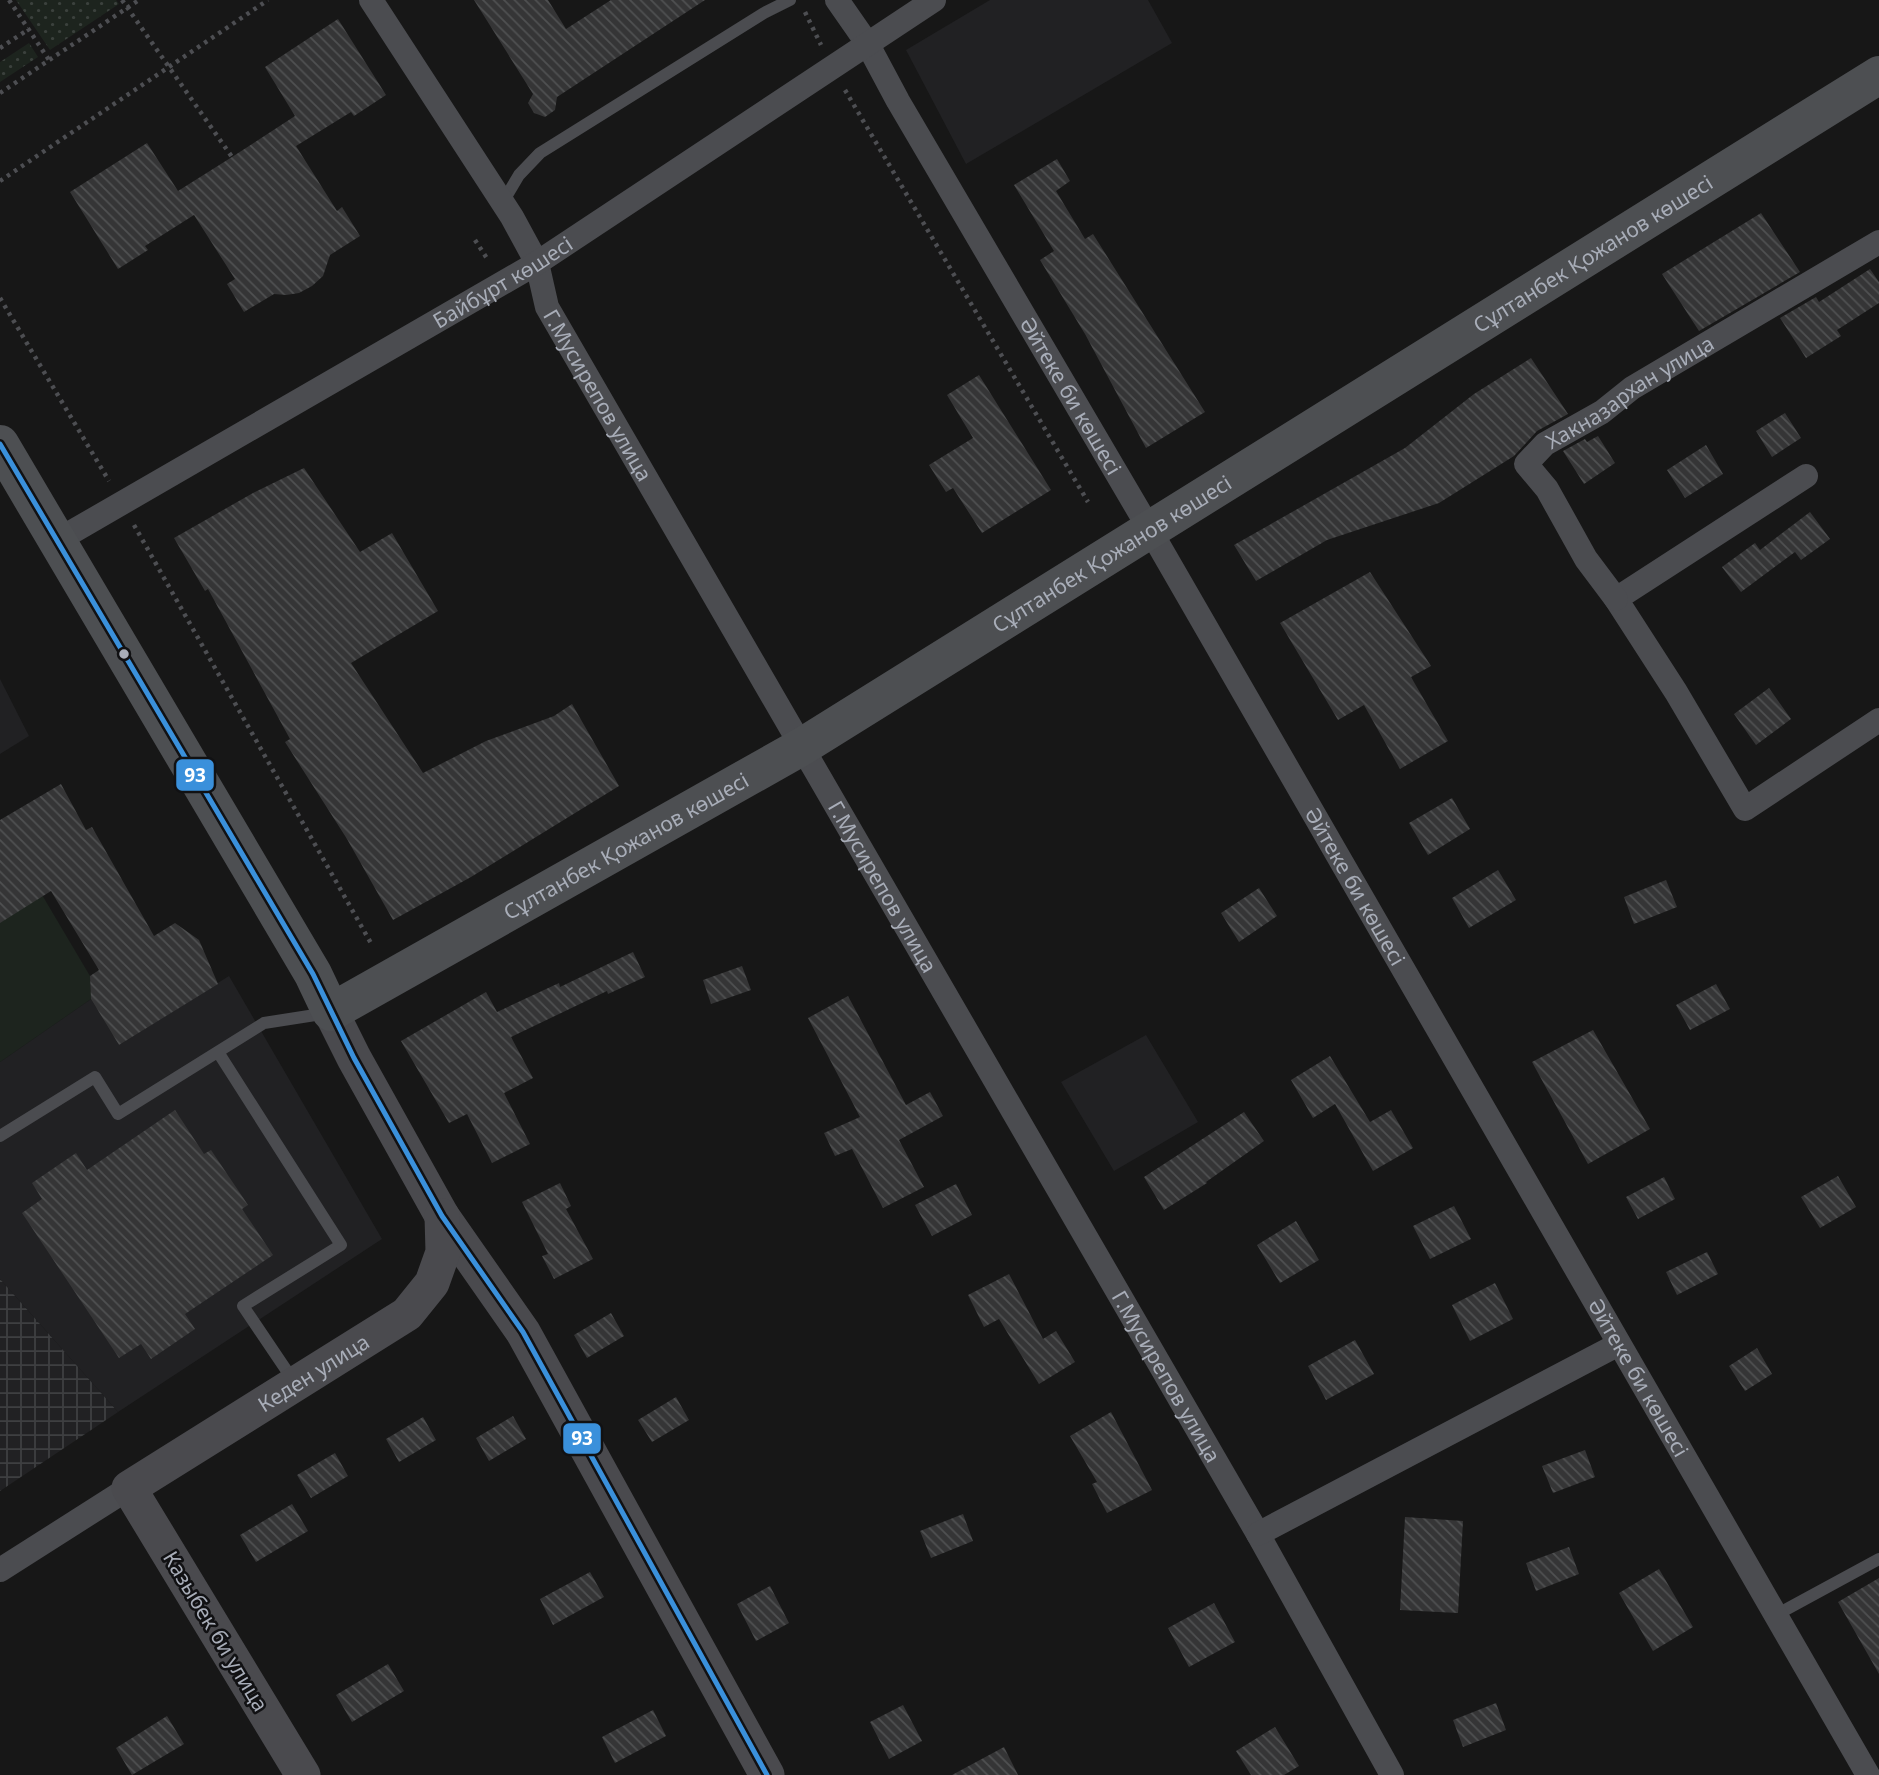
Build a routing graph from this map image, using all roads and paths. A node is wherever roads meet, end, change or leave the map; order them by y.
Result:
1 (9, 0) edge
2 (122, 0) edge
3 (139, 0) edge
4 (268, 0) edge
5 (371, 0) edge
6 (790, 0) edge
7 (837, 0) edge
8 (934, 0) edge
9 (128, 8) junction
10 (803, 9) dead end
11 (29, 29) junction
12 (867, 43) junction
13 (0, 48) edge
14 (49, 60) junction
15 (169, 67) junction
16 (831, 67) junction
17 (1879, 75) edge
18 (0, 93) edge
19 (232, 157) dead end
20 (0, 181) edge
21 (503, 202) junction
22 (1879, 242) edge
23 (537, 263) junction
24 (0, 298) edge
25 (0, 444) edge
26 (1806, 476) dead end
27 (1088, 502) dead end
28 (122, 504) junction
29 (1150, 530) junction
30 (58, 540) junction
31 (1616, 599) junction
32 (1879, 720) edge
33 (803, 746) junction
34 (372, 945) dead end
35 (331, 1012) junction
36 (218, 1052) junction
37 (0, 1136) edge
38 (442, 1216) junction
39 (1619, 1344) junction
40 (295, 1384) junction
41 (129, 1488) junction
42 (1258, 1534) junction
43 (1879, 1559) edge
44 (0, 1570) edge
45 (1776, 1615) junction
46 (303, 1775) edge
47 (767, 1775) edge
48 (1392, 1775) edge
49 (1868, 1775) edge

1 - 11 path
2 - 9 path
3 - 9 path
4 - 15 path
5 - 21 street, Г.Мусирепов улица
6 - 21 lane
7 - 12 street, Әйтеке би көшесі
8 - 12 street, Байбұрт көшесі
9 - 14 path
9 - 15 path
10 - 16 path
11 - 13 path
11 - 14 path
12 - 16 street, Байбұрт көшесі
12 - 29 street, Әйтеке би көшесі
14 - 18 path
15 - 19 path
15 - 20 path
16 - 23 street, Байбұрт көшесі
16 - 27 path
17 - 29 main road, Сұлтанбек Қожанов көшесі
21 - 23 street, Г.Мусирепов улица
22 - 31 street, Хакназархан улица
23 - 28 street, Байбұрт көшесі
23 - 33 street, Г.Мусирепов улица
24 - 28 path
25 - 30 main road
26 - 31 street
28 - 30 street, Байбұрт көшесі
28 - 34 path
29 - 33 main road, Сұлтанбек Қожанов көшесі
29 - 39 street, Әйтеке би көшесі
30 - 35 main road
31 - 32 street, Хакназархан улица
33 - 35 main road, Сұлтанбек Қожанов көшесі
33 - 42 street, Г.Мусирепов улица
35 - 36 lane
35 - 38 main road
36 - 37 lane
36 - 40 lane
38 - 40 main road, Кеден улица
38 - 47 main road
39 - 42 street
39 - 45 street, Әйтеке би көшесі
40 - 41 main road, Кеден улица
41 - 44 street
41 - 46 main road, Казыбек би улица
42 - 48 street, Г.Мусирепов улица
43 - 45 lane
45 - 49 street, Әйтеке би көшесі

